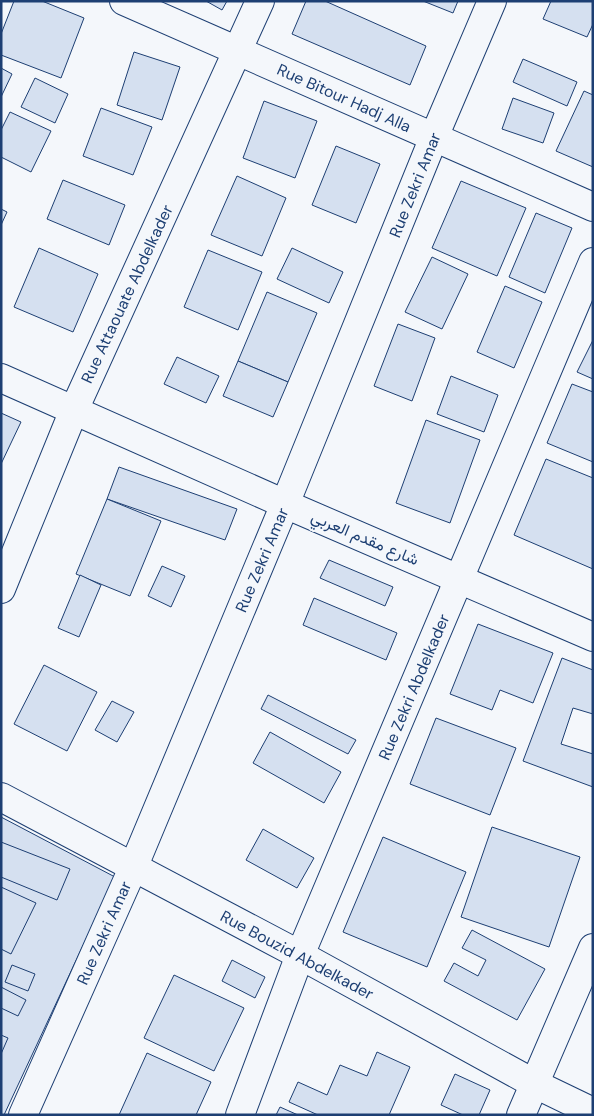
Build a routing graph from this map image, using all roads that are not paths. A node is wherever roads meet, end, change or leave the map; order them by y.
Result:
1 (124, 1) edge
2 (260, 1) edge
3 (492, 1) edge
4 (238, 51) junction
5 (434, 137) junction
6 (593, 207) edge
7 (593, 262) edge
8 (1, 378) edge
9 (74, 410) junction
10 (285, 504) junction
11 (460, 578) junction
12 (1, 589) edge
13 (593, 637) edge
14 (1, 797) edge
15 (133, 868) junction
16 (593, 948) edge
17 (300, 955) junction
18 (534, 1084) junction
19 (593, 1112) edge
20 (23, 1115) edge
21 (240, 1115) edge
22 (521, 1115) edge

1 - 4 street, Rue Bitour Hadj Alla
2 - 4 street, Rue Attaouate Abdelkader
3 - 5 street, Rue Zekri Amar
4 - 5 street, Rue Bitour Hadj Alla
4 - 9 street, Rue Attaouate Abdelkader
5 - 6 street, Rue Bitour Hadj Alla
5 - 10 street, Rue Zekri Amar
7 - 11 street, Rue Zekri Abdelkader
8 - 9 street, شارع مقدم العربي
9 - 10 street, شارع مقدم العربي
9 - 12 street, Rue Attaouate Abdelkader
10 - 11 street, شارع مقدم العربي
10 - 15 street, Rue Zekri Amar
11 - 13 street, شارع مقدم العربي
11 - 17 street, Rue Zekri Abdelkader
14 - 15 street, Rue Bouzid Abdelkader
15 - 17 street, Rue Bouzid Abdelkader
15 - 20 street, Rue Zekri Amar
16 - 18 street
17 - 18 street, Rue Bouzid Abdelkader
17 - 21 street, Rue Zekri Abdelkader
18 - 19 street, Rue Bouzid Abdelkader
18 - 22 street

